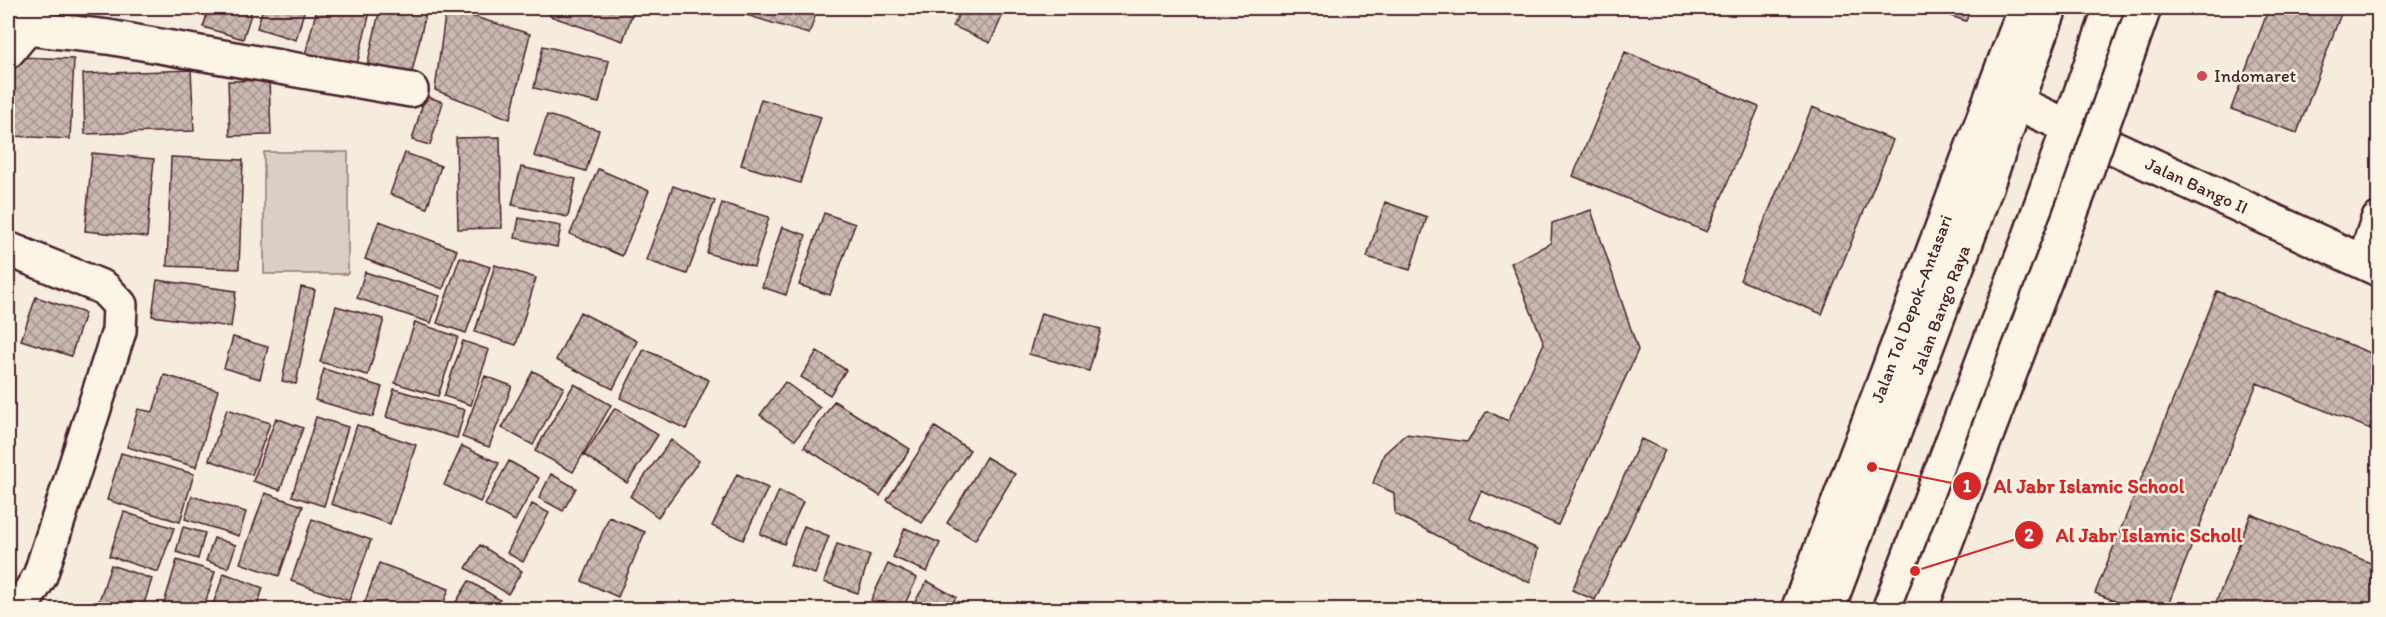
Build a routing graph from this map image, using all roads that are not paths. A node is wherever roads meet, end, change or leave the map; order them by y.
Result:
1 (2025, 8) edge
2 (2050, 8) edge
3 (2111, 8) edge
4 (2144, 8) edge
5 (23, 29) edge
6 (411, 90) dead end
7 (2015, 102) junction
8 (2068, 125) junction
9 (2379, 220) edge
10 (8, 249) edge
11 (2371, 266) edge
12 (19, 609) edge
13 (1797, 609) edge
14 (1827, 609) edge
15 (1889, 609) edge
16 (1920, 609) edge

1 - 13 main road, Jalan Tol Depok–Antasari
2 - 7 main road, Jalan Bango Raya
3 - 8 main road
4 - 16 main road, bridge
5 - 6 main road
7 - 8 main road, Jalan Bango II
7 - 14 main road, Jalan Bango Raya
8 - 11 main road, Jalan Bango II
8 - 15 main road
9 - 11 main road
10 - 12 main road

